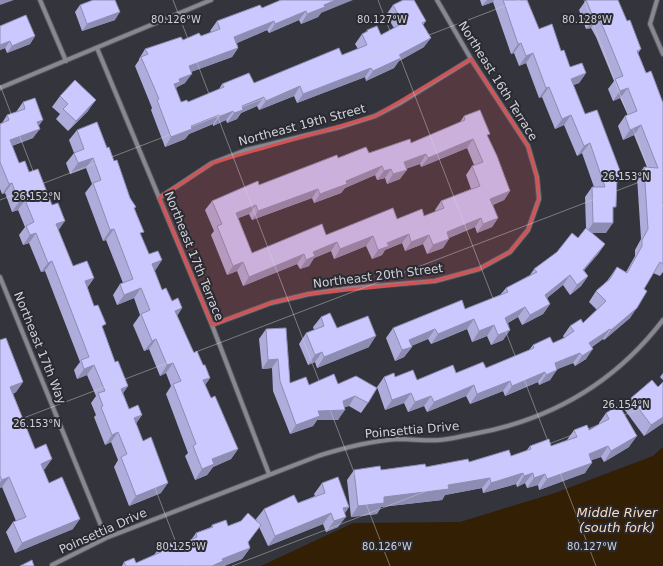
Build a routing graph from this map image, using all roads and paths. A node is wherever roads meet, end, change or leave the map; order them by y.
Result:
1 (40, 0) edge
2 (211, 0) edge
3 (438, 0) edge
4 (657, 0) edge
5 (97, 48) junction
6 (663, 54) edge
7 (471, 59) junction
8 (66, 61) junction
9 (0, 88) edge
10 (159, 198) junction
11 (539, 199) joint
12 (0, 277) edge
13 (663, 320) edge
14 (212, 325) junction
15 (269, 474) junction
16 (106, 538) junction
17 (52, 565) edge

1 - 8 street
2 - 5 street
3 - 7 street, Northeast 16th Terrace
4 - 6 street
5 - 8 street
5 - 10 street, Northeast 17th Terrace
7 - 10 street, Northeast 19th Street
7 - 11 street, Northeast 16th Terrace
8 - 9 street
10 - 14 street, Northeast 17th Terrace
11 - 14 street, Northeast 20th Street
12 - 16 street, Northeast 17th Way
13 - 15 street, Poinsettia Drive
14 - 15 street, Northeast 17th Terrace
15 - 16 street, Poinsettia Drive
16 - 17 street, Poinsettia Drive

